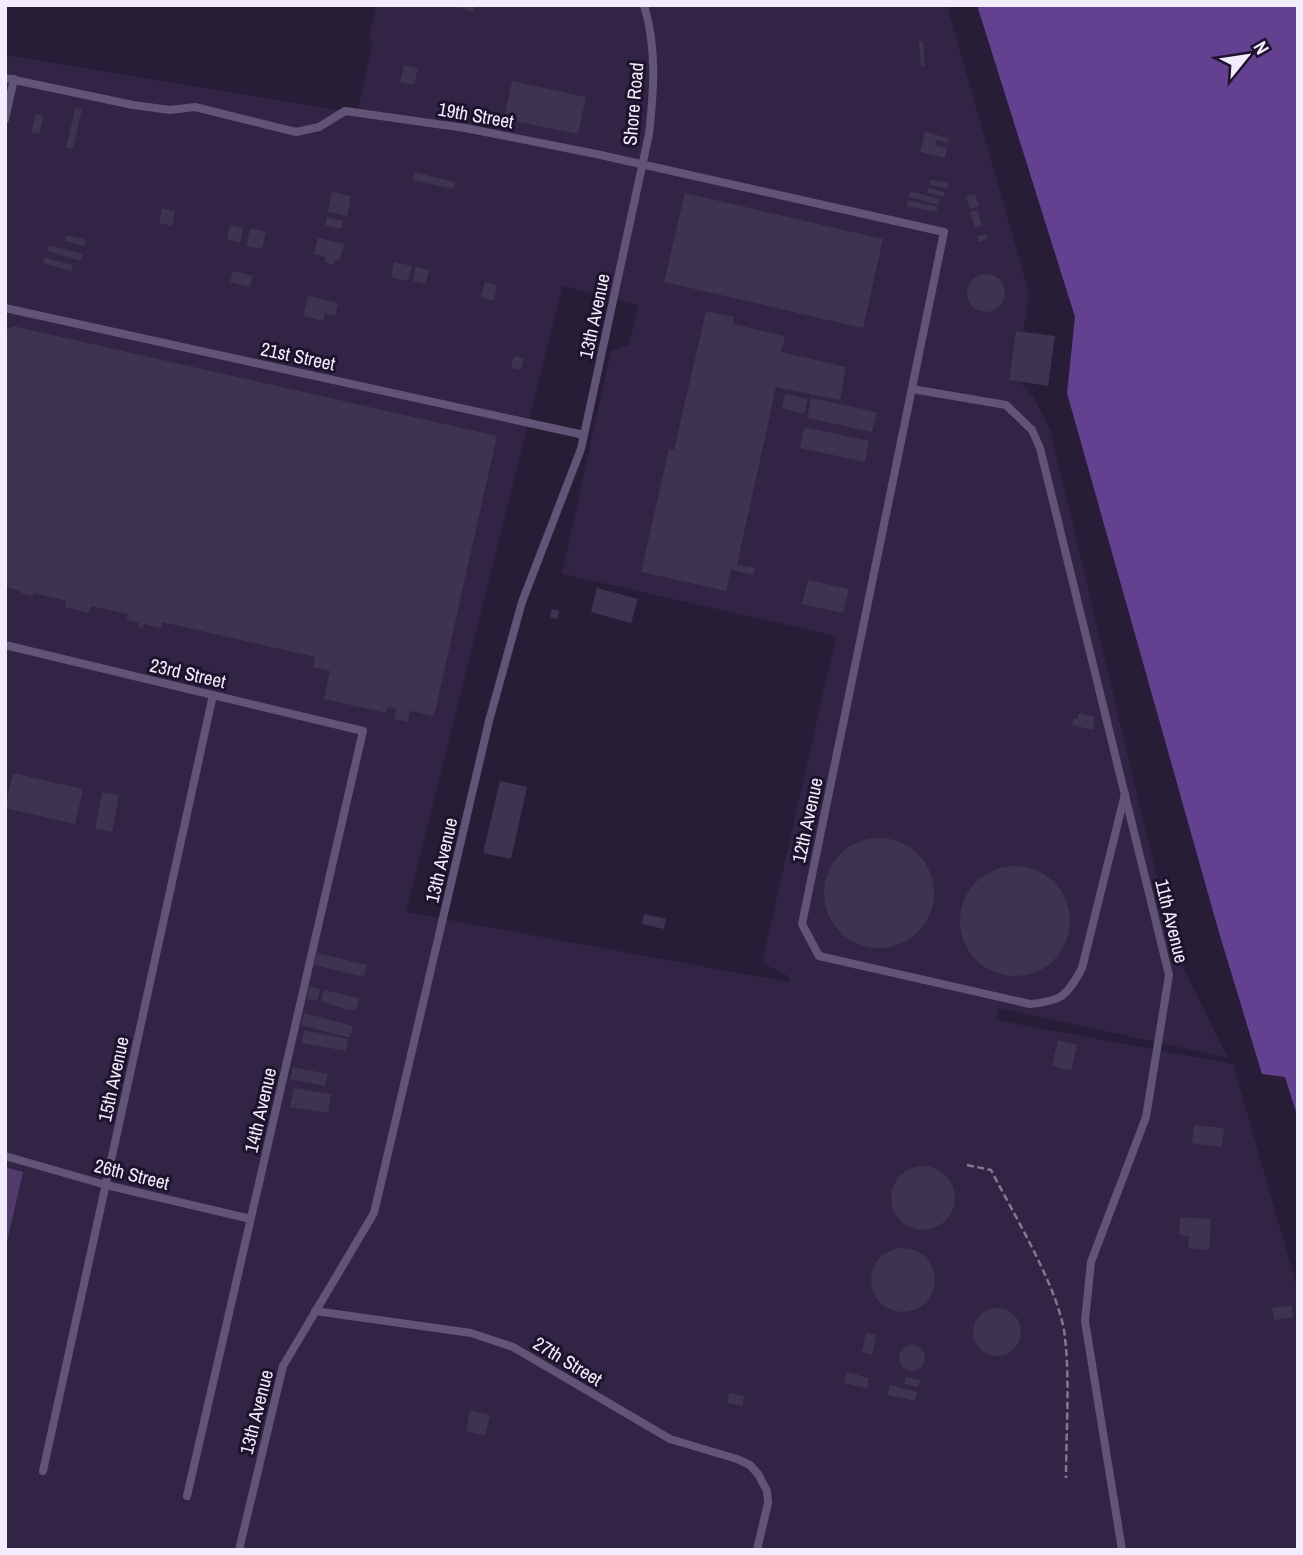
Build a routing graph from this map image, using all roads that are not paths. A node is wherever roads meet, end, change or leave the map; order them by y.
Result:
1 (644, 5) edge
2 (10, 78) edge
3 (5, 119) edge
4 (643, 164) junction
5 (944, 232) joint
6 (5, 308) edge
7 (912, 389) junction
8 (584, 435) junction
9 (5, 645) edge
10 (213, 695) junction
11 (363, 731) joint
12 (1125, 793) junction
13 (5, 1156) edge
14 (106, 1185) junction
15 (251, 1219) junction
16 (315, 1311) junction
17 (43, 1471) dead end
18 (187, 1496) dead end
19 (239, 1550) edge
20 (757, 1550) edge
21 (1122, 1550) edge

1 - 4 lane, Shore Road
2 - 3 lane
2 - 4 lane, 19th Street
4 - 5 lane, 19th Street
4 - 8 lane, 13th Avenue
5 - 7 lane, 12th Avenue
6 - 8 lane, 21st Street
7 - 12 lane, 11th Avenue
7 - 12 lane, 12th Avenue
8 - 16 lane, 13th Avenue
9 - 10 lane, 23rd Street
10 - 11 lane, 23rd Street
10 - 14 lane, 15th Avenue
11 - 15 lane, 14th Avenue
12 - 21 lane, 11th Avenue
13 - 14 lane, 26th Street
14 - 15 lane, 26th Street
14 - 17 lane, 15th Avenue
15 - 18 lane, 14th Avenue
16 - 19 lane, 13th Avenue
16 - 20 lane, 27th Street

